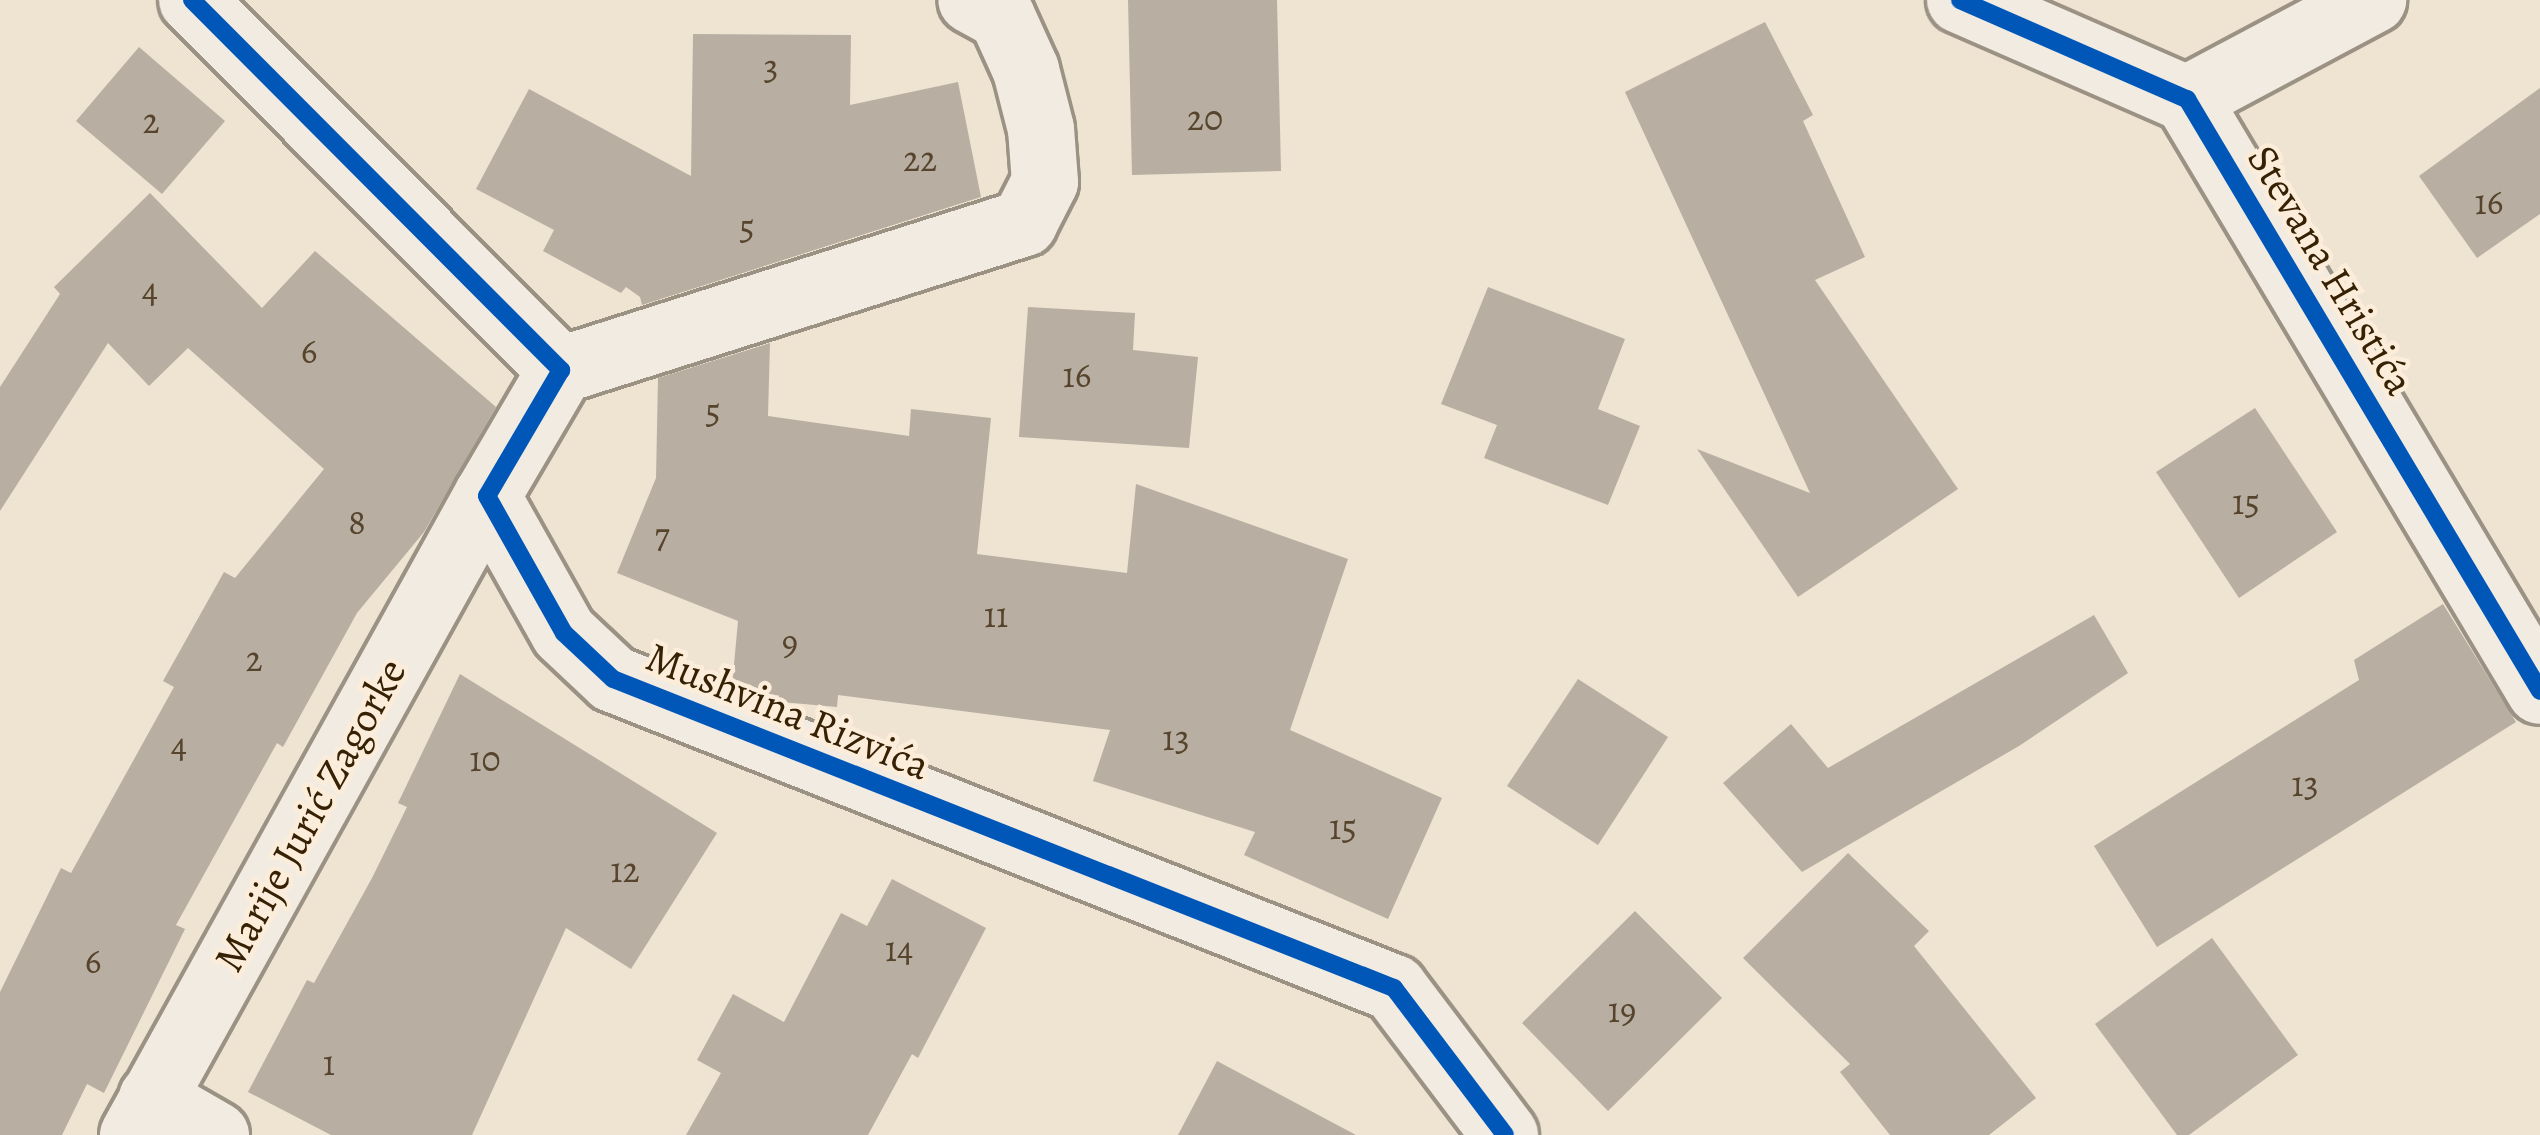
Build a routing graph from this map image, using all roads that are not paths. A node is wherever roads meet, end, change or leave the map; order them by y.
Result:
1 (192, 0) edge
2 (970, 0) edge
3 (1960, 0) edge
4 (2373, 0) edge
5 (2187, 99) junction
6 (561, 370) junction
7 (488, 496) junction
8 (2540, 691) edge
9 (142, 1116) edge
10 (216, 1135) edge
11 (1505, 1135) edge

1 - 6 street
2 - 6 street
3 - 5 street
4 - 5 street
5 - 8 street, Stevana Hristića
6 - 7 street
7 - 9 street, Marije Jurić Zagorke
7 - 11 street, Mushvina Rizvića
9 - 10 street

